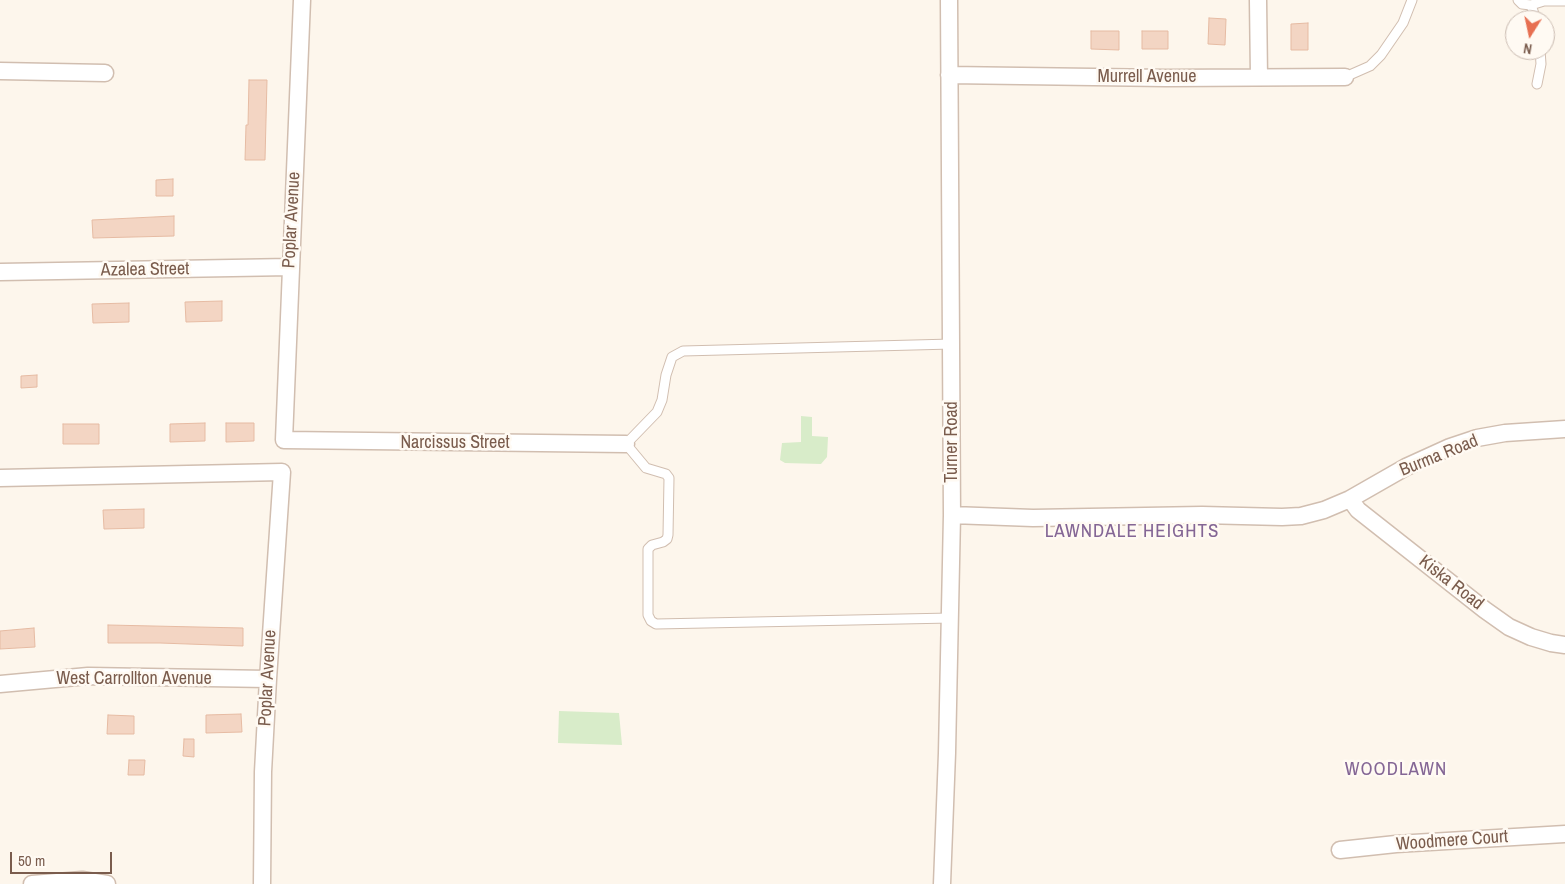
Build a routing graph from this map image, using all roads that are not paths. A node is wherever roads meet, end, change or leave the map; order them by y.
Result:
1 (302, 0) edge
2 (949, 0) edge
3 (1258, 0) edge
4 (1412, 0) edge
5 (1518, 0) edge
6 (1552, 0) edge
7 (1565, 1) edge
8 (1531, 5) junction
9 (1533, 10) edge
10 (1541, 60) edge
11 (0, 71) edge
12 (105, 73) dead end
13 (949, 75) junction
14 (1345, 76) joint
15 (1259, 77) junction
16 (1537, 84) dead end
17 (290, 267) junction
18 (0, 272) edge
19 (952, 344) junction
20 (1565, 429) edge
21 (284, 440) joint
22 (626, 444) junction
23 (0, 478) edge
24 (1350, 499) junction
25 (952, 515) junction
26 (950, 618) junction
27 (1565, 645) edge
28 (268, 679) junction
29 (0, 684) edge
30 (1565, 834) edge
31 (1340, 850) dead end
32 (32, 884) edge
33 (107, 884) edge
34 (262, 884) edge
35 (942, 884) edge

1 - 17 street, Poplar Avenue
2 - 13 street, Turner Road
3 - 15 street
4 - 14 lane
5 - 8 lane
6 - 7 lane
6 - 8 lane
8 - 9 lane
10 - 16 lane
11 - 12 street
13 - 15 street, Murrell Avenue
13 - 19 street, Turner Road
14 - 15 street, Murrell Avenue
17 - 18 street, Azalea Street
17 - 21 street, Poplar Avenue
19 - 22 lane
19 - 25 street, Turner Road
20 - 24 street, Burma Road
21 - 22 street, Narcissus Street
22 - 26 lane
23 - 28 street, Poplar Avenue
24 - 25 street, Burma Road
24 - 27 street, Kiska Road
25 - 26 street, Turner Road
26 - 35 street, Turner Road
28 - 29 street, West Carrollton Avenue
28 - 34 street, Poplar Avenue
30 - 31 street, Woodmere Court
32 - 33 street

